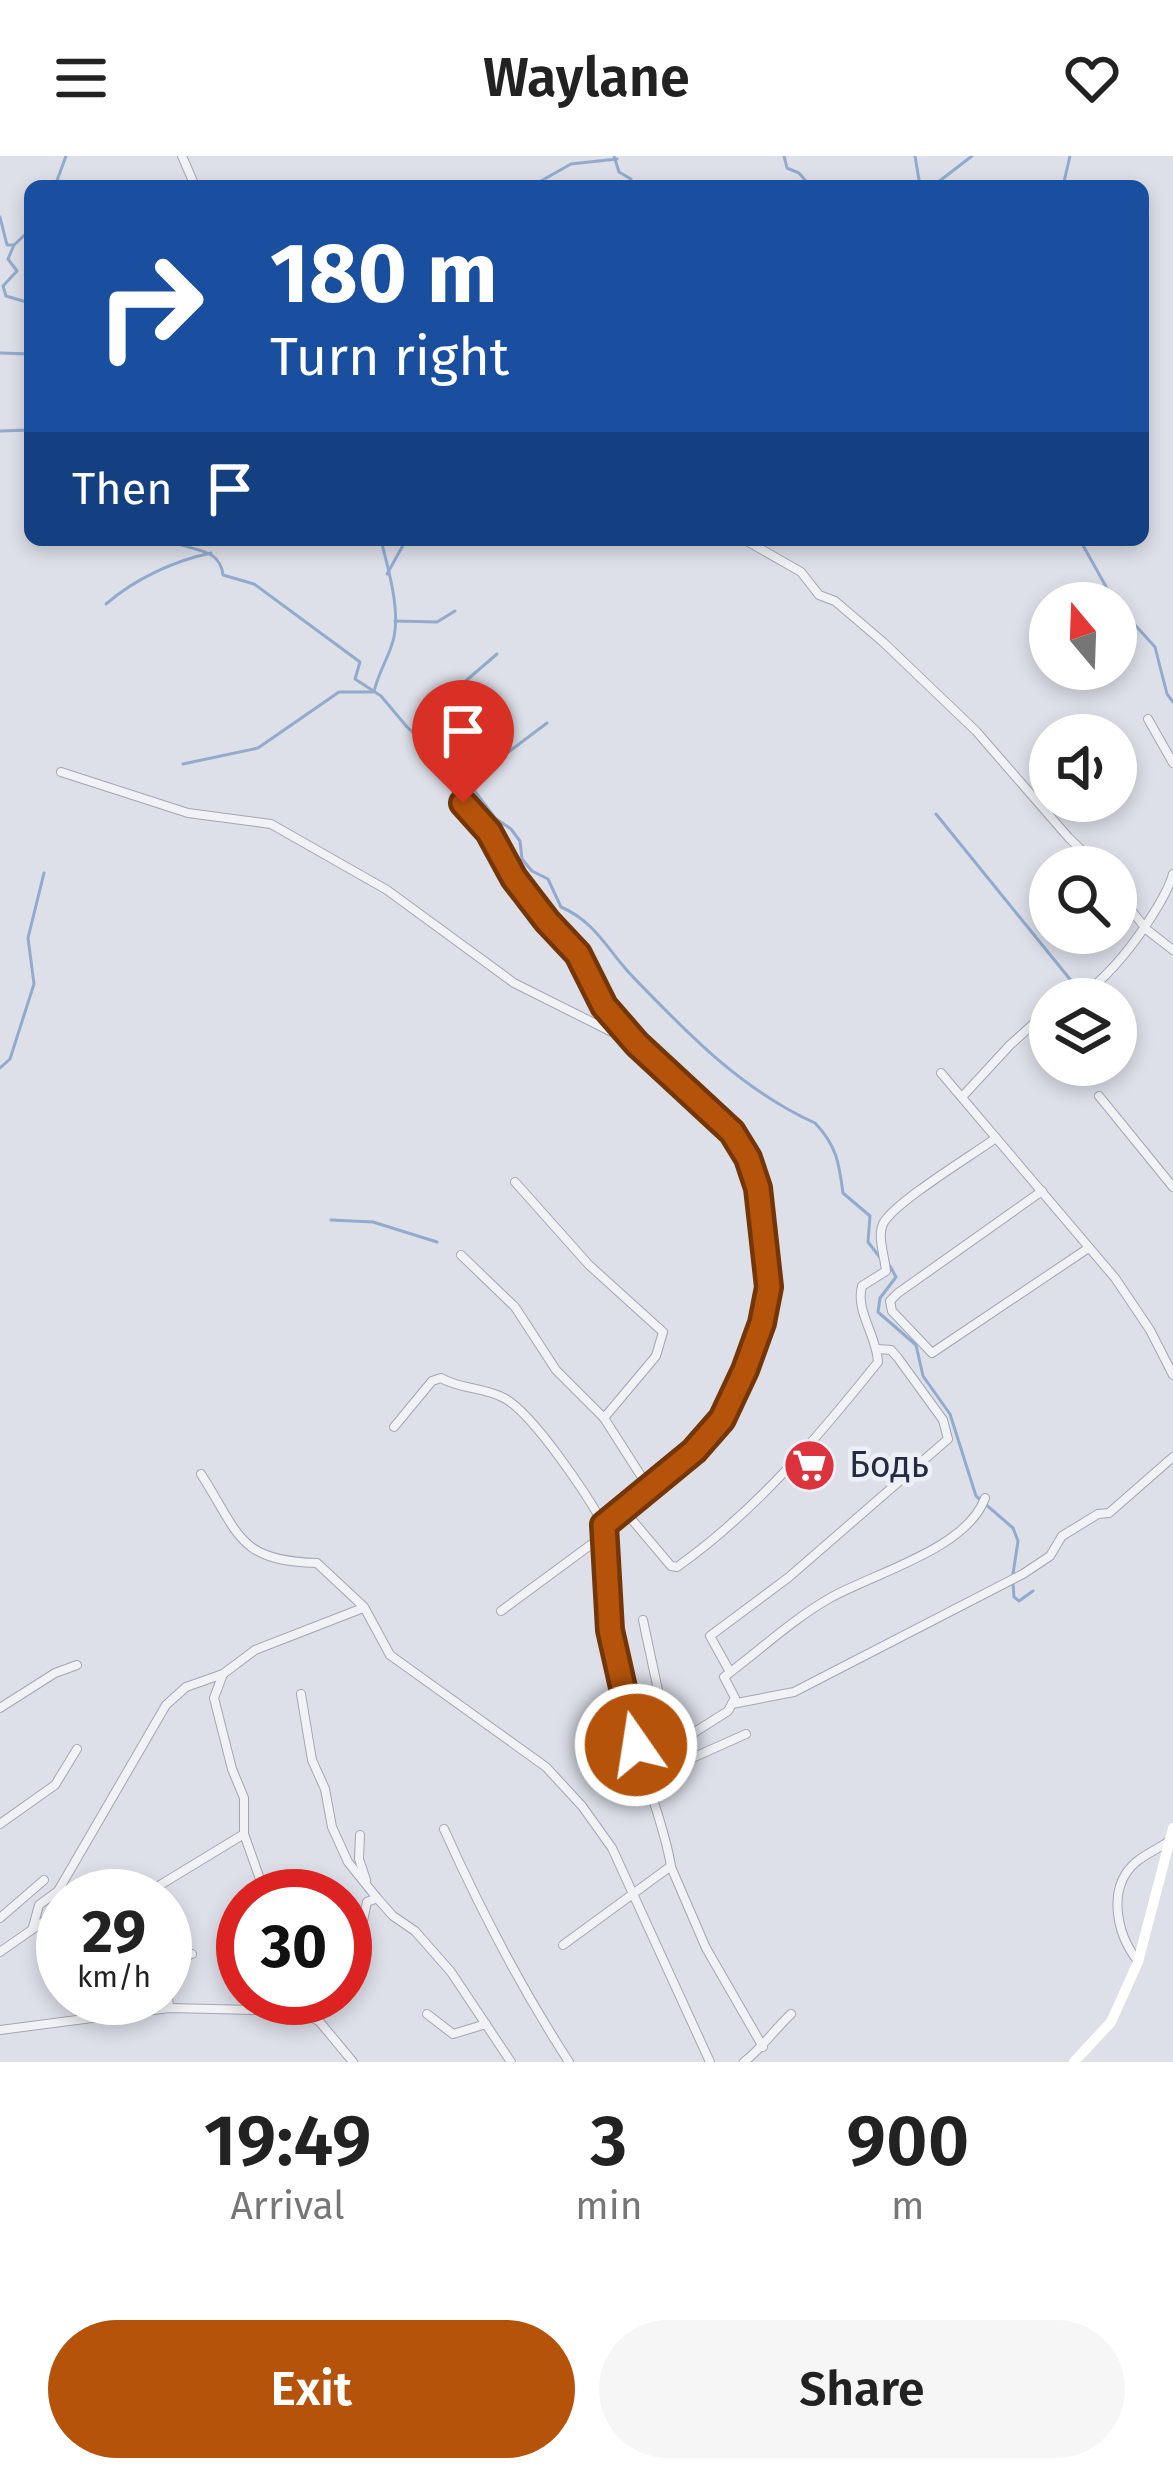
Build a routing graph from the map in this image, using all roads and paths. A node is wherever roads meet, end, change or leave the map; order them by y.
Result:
1 (756, 546) edge
2 (1148, 719) dead end
3 (1173, 763) edge
4 (61, 772) dead end
5 (463, 803) dead end
6 (1078, 846) edge
7 (1173, 874) edge
8 (1137, 918) edge
9 (1146, 929) junction
10 (1173, 950) edge
11 (1102, 978) edge
12 (1029, 1028) edge
13 (637, 1044) junction
14 (941, 1073) dead end
15 (1099, 1096) dead end
16 (962, 1097) junction
17 (996, 1138) junction
18 (515, 1182) dead end
19 (1173, 1186) edge
20 (1042, 1191) junction
21 (1088, 1249) junction
22 (461, 1256) dead end
23 (878, 1349) junction
24 (1173, 1376) edge
25 (604, 1418) junction
26 (394, 1427) dead end
27 (1173, 1457) edge
28 (201, 1474) dead end
29 (644, 1493) junction
30 (986, 1498) dead end
31 (622, 1508) junction
32 (604, 1530) junction
33 (364, 1607) junction
34 (501, 1611) dead end
35 (643, 1620) dead end
36 (77, 1665) dead end
37 (730, 1672) junction
38 (223, 1674) junction
39 (301, 1694) dead end
40 (732, 1704) junction
41 (0, 1708) edge
42 (746, 1734) dead end
43 (676, 1744) junction
44 (77, 1749) dead end
45 (681, 1763) junction
46 (650, 1792) junction
47 (0, 1824) edge
48 (444, 1828) dead end
49 (244, 1834) junction
50 (360, 1834) dead end
51 (1172, 1834) edge
52 (671, 1866) junction
53 (186, 1869) edge
54 (256, 1869) edge
55 (354, 1869) edge
56 (362, 1869) edge
57 (36, 1887) edge
58 (372, 1891) edge
59 (634, 1894) junction
60 (377, 1898) junction
61 (372, 1900) edge
62 (0, 1918) edge
63 (36, 1926) edge
64 (33, 1928) junction
65 (563, 1945) dead end
66 (0, 1952) edge
67 (1138, 1962) junction
68 (427, 2014) dead end
69 (791, 2014) dead end
70 (487, 2024) junction
71 (38, 2025) edge
72 (322, 2025) edge
73 (0, 2030) edge
74 (763, 2048) junction
75 (353, 2062) edge
76 (511, 2062) edge
77 (569, 2062) edge
78 (710, 2062) edge
79 (744, 2062) edge
80 (1074, 2062) edge

1 - 6 street
2 - 3 street
4 - 13 street
5 - 13 street
7 - 9 street
8 - 9 street
9 - 10 street
9 - 11 street
12 - 16 street
13 - 29 street
14 - 16 street
15 - 19 street
16 - 17 street
17 - 20 street
17 - 23 street
18 - 25 street
20 - 21 street
20 - 21 street
21 - 24 street
22 - 25 street
23 - 31 street
23 - 37 street
25 - 29 street
26 - 32 street
27 - 40 street
28 - 33 street
29 - 31 street
30 - 37 street
31 - 32 street
32 - 34 street
32 - 46 street
33 - 38 street
33 - 59 street
35 - 43 street
36 - 41 street
37 - 40 street
38 - 49 street
38 - 64 street
39 - 55 street
40 - 43 street
42 - 45 street
43 - 45 street
44 - 47 street
45 - 46 street
46 - 52 street
48 - 77 street
49 - 53 street
49 - 54 street
50 - 56 street
51 - 67 main road
51 - 67 street
52 - 59 street
52 - 74 street
57 - 62 street
58 - 60 street
59 - 65 street
59 - 78 street
60 - 61 street
60 - 70 street
63 - 64 street
64 - 66 street
67 - 80 main road
68 - 70 street
69 - 74 street
70 - 76 street
71 - 73 street
72 - 75 street
74 - 79 street

